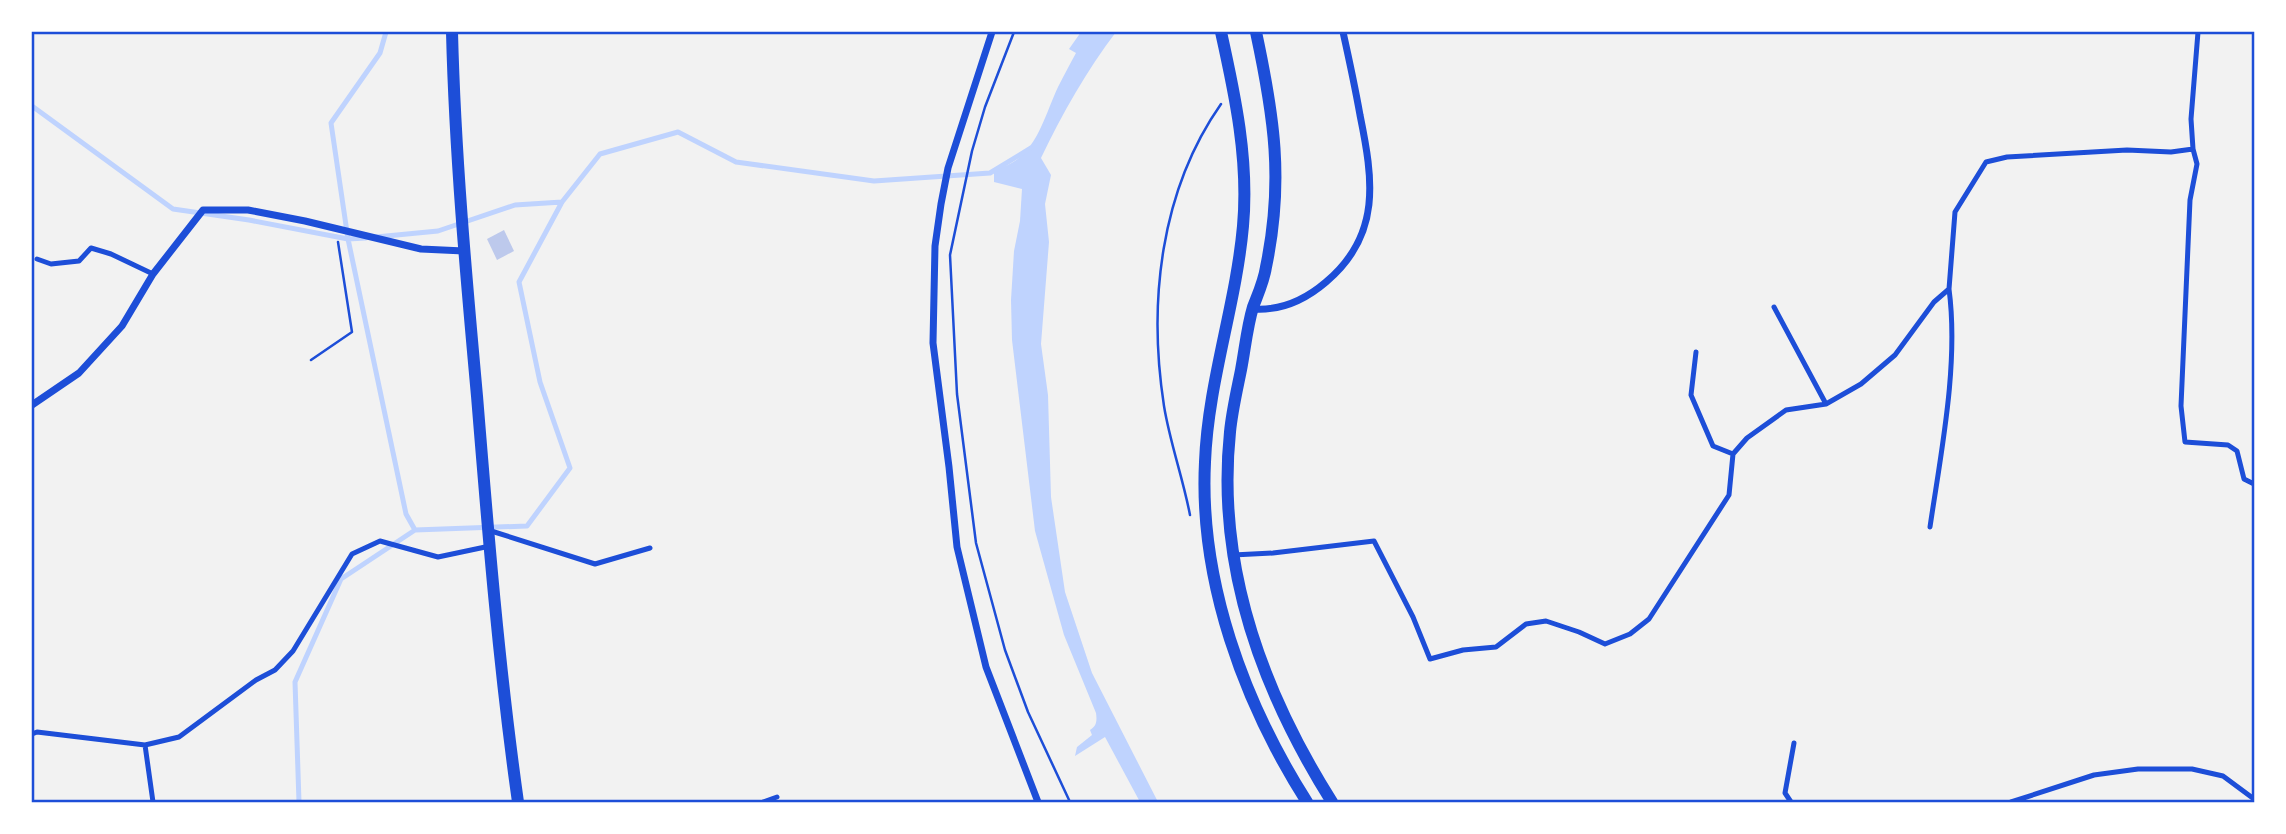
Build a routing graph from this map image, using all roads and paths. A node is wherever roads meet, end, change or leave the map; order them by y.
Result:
1 (452, 32) edge
2 (992, 32) edge
3 (1014, 32) edge
4 (1221, 32) edge
5 (1256, 32) edge
6 (1343, 32) edge
7 (2198, 32) edge
8 (2193, 149) junction
9 (336, 228) junction
10 (464, 251) junction
11 (37, 258) dead end
12 (153, 274) junction
13 (1949, 289) junction
14 (1774, 307) dead end
15 (1253, 309) junction
16 (1696, 352) dead end
17 (311, 360) dead end
18 (1826, 404) junction
19 (32, 405) edge
20 (1733, 454) junction
21 (2255, 484) edge
22 (1930, 527) dead end
23 (488, 530) junction
24 (490, 546) junction
25 (650, 548) dead end
26 (1232, 555) junction
27 (32, 734) edge
28 (1794, 743) dead end
29 (145, 745) junction
30 (777, 797) dead end
31 (2255, 799) edge
32 (153, 803) edge
33 (518, 803) edge
34 (764, 803) edge
35 (1038, 803) edge
36 (1070, 803) edge
37 (1307, 803) edge
38 (1332, 803) edge
39 (1791, 803) edge
40 (2011, 803) edge

1 - 10 street
2 - 35 street
3 - 36 path
4 - 37 street
5 - 15 street
6 - 15 street
7 - 8 lane
8 - 13 lane
8 - 21 lane
9 - 10 street
9 - 12 street
9 - 17 path
10 - 23 street
11 - 12 lane
12 - 19 street
13 - 18 lane
13 - 22 lane
14 - 18 lane
15 - 26 street
16 - 20 lane
18 - 20 lane
20 - 26 lane
23 - 24 street
23 - 25 lane
24 - 29 lane
24 - 33 street
26 - 38 street
27 - 29 lane
28 - 39 lane
29 - 32 lane
30 - 34 lane
31 - 40 lane

